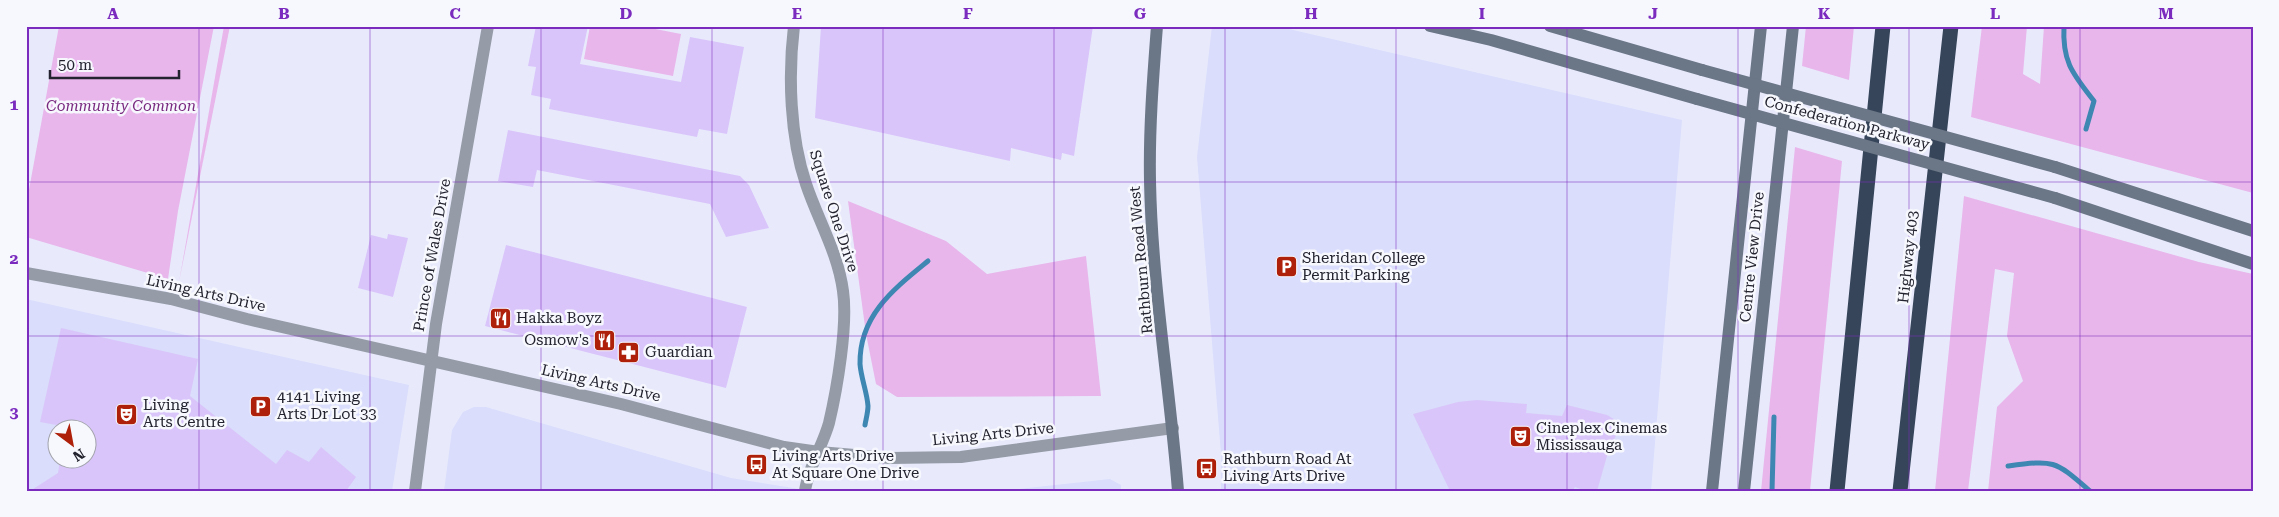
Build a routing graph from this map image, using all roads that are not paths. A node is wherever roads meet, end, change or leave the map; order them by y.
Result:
1 (488, 26) edge
2 (794, 26) edge
3 (1157, 26) edge
4 (1430, 26) edge
5 (1550, 26) edge
6 (1761, 26) edge
7 (1793, 26) edge
8 (1883, 26) edge
9 (1951, 26) edge
10 (2253, 231) edge
11 (2253, 264) edge
12 (26, 273) edge
13 (430, 360) junction
14 (1173, 428) junction
15 (819, 452) junction
16 (415, 491) edge
17 (805, 491) edge
18 (1178, 491) edge
19 (1712, 491) edge
20 (1744, 491) edge
21 (1837, 491) edge
22 (1900, 491) edge

1 - 13 street, Prince of Wales Drive
2 - 15 street, Square One Drive
3 - 14 street, Rathburn Road West
4 - 11 street, Confederation Parkway, bridge
5 - 10 street, Confederation Parkway, bridge
6 - 19 street, Centre View Drive
7 - 20 street, Centre View Drive
8 - 21 highway
9 - 22 highway, Highway 403
12 - 13 street, Living Arts Drive
13 - 15 street, Living Arts Drive
13 - 16 street, Prince of Wales Drive
14 - 15 street, Living Arts Drive
14 - 18 street, Rathburn Road West
15 - 17 street, Square One Drive

